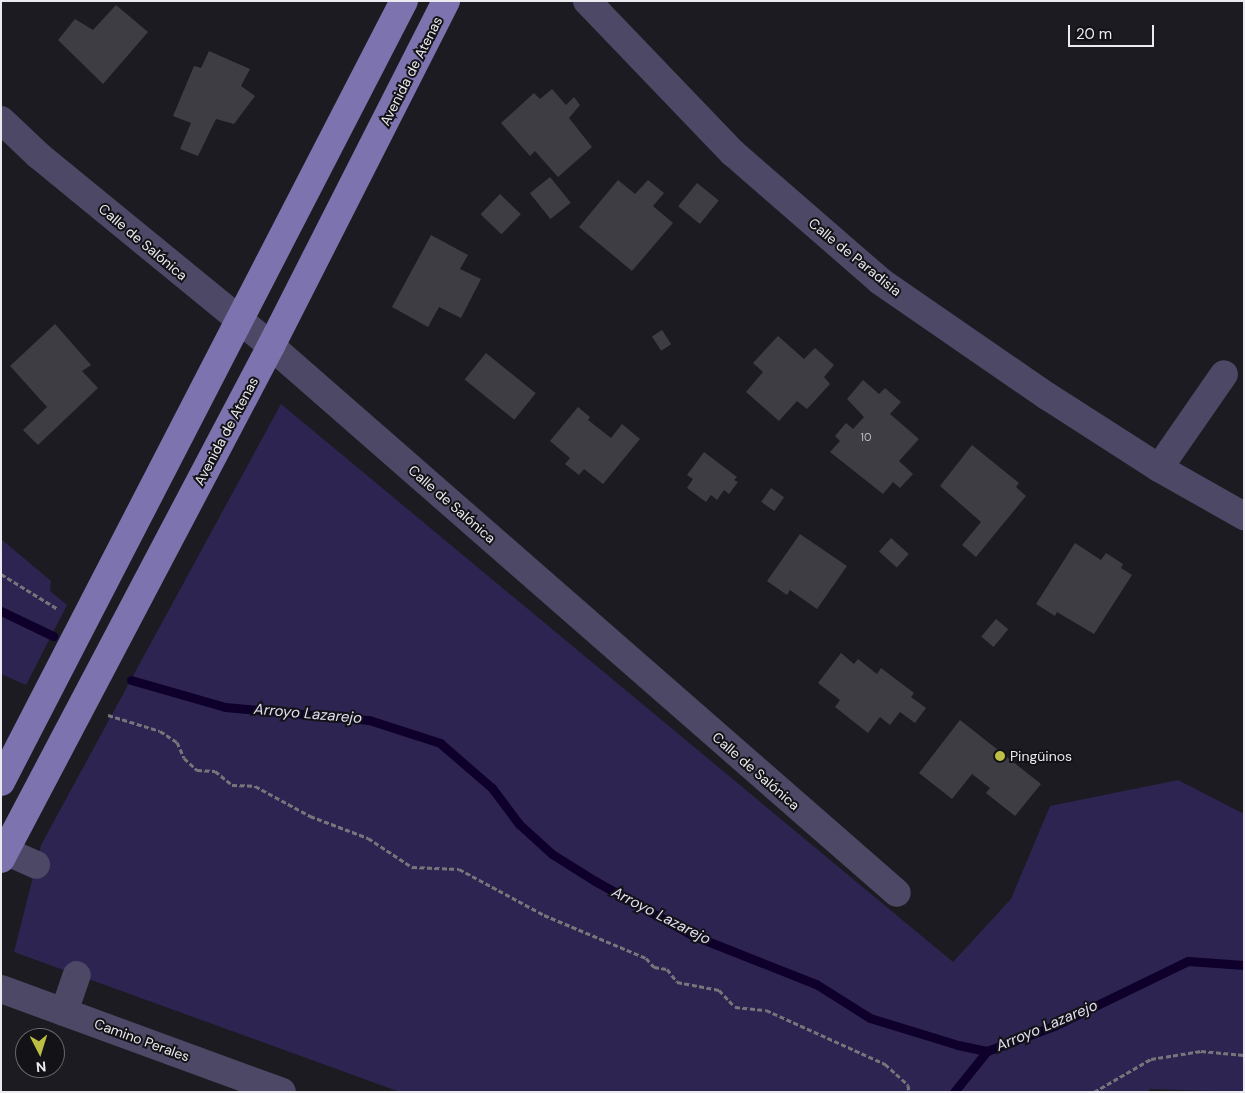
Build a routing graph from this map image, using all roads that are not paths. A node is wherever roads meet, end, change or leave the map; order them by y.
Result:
1 (404, 1) edge
2 (446, 1) edge
3 (587, 1) edge
4 (1, 120) edge
5 (239, 323) junction
6 (271, 346) junction
7 (1224, 374) dead end
8 (1159, 468) junction
9 (1244, 516) edge
10 (1, 782) edge
11 (3, 855) edge
12 (36, 865) dead end
13 (897, 893) dead end
14 (77, 975) dead end
15 (1, 989) edge
16 (64, 1012) junction
17 (282, 1092) edge

1 - 5 main road
2 - 6 main road, Avenida de Atenas
3 - 8 street, Calle de Paradisia
4 - 5 street, Calle de Salónica
5 - 6 street, Calle de Salónica
5 - 10 main road
6 - 11 main road, Avenida de Atenas
6 - 13 street, Calle de Salónica
7 - 8 street
8 - 9 street, Calle de Paradisia
11 - 12 street
14 - 16 street
15 - 16 street, Camino Perales
16 - 17 street, Camino Perales

